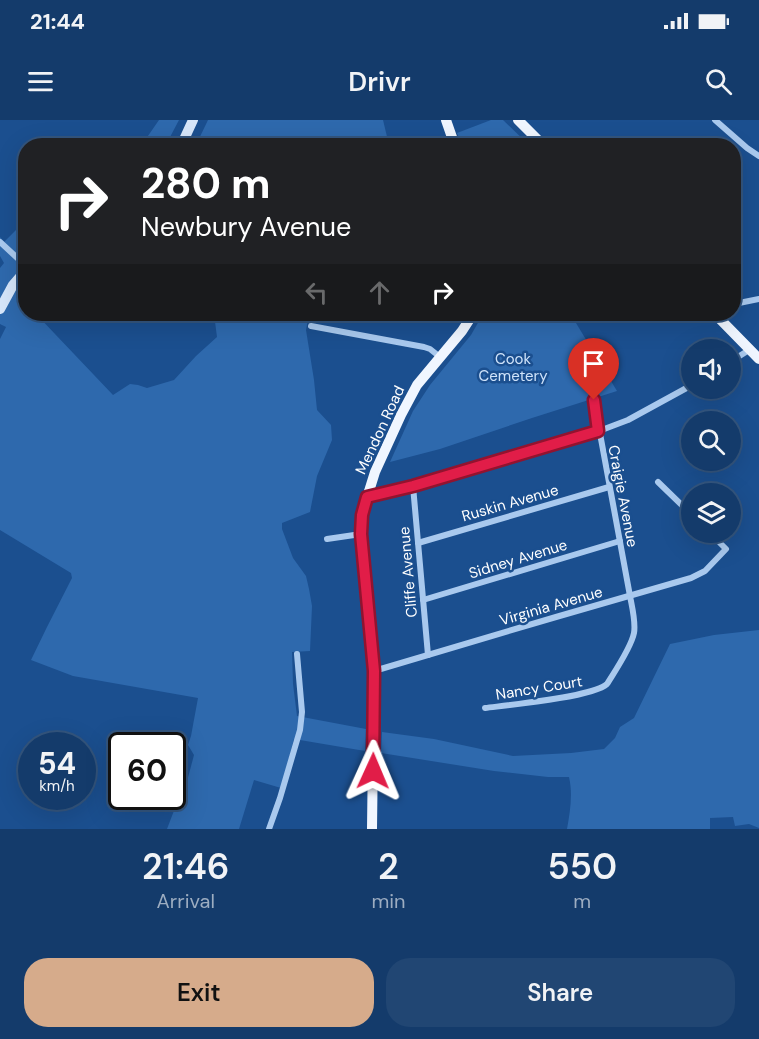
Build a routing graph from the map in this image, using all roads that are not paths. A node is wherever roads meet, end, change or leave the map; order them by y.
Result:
1 (193, 120) edge
2 (446, 120) edge
3 (518, 120) edge
4 (716, 120) edge
5 (185, 138) edge
6 (452, 138) edge
7 (536, 138) edge
8 (735, 138) edge
9 (741, 144) edge
10 (759, 156) edge
11 (0, 242) edge
12 (18, 260) edge
13 (18, 278) edge
14 (759, 299) edge
15 (741, 303) edge
16 (0, 309) edge
17 (468, 321) edge
18 (722, 321) edge
19 (311, 326) dead end
20 (749, 350) junction
21 (741, 355) edge
22 (441, 358) junction
23 (759, 359) edge
24 (681, 391) edge
25 (594, 400) dead end
26 (598, 431) junction
27 (658, 482) dead end
28 (413, 486) junction
29 (609, 487) junction
30 (367, 497) junction
31 (681, 504) edge
32 (361, 534) junction
33 (327, 539) dead end
34 (620, 541) junction
35 (417, 543) junction
36 (720, 543) edge
37 (630, 596) junction
38 (423, 600) junction
39 (297, 654) dead end
40 (428, 655) junction
41 (374, 671) junction
42 (485, 708) dead end
43 (269, 829) edge
44 (372, 829) edge

1 - 5 street
2 - 6 main road
3 - 7 main road
4 - 8 street
9 - 10 street
11 - 12 street
13 - 16 street
14 - 15 street
17 - 22 main road, Mendon Road
18 - 20 main road
19 - 22 street
20 - 21 street
20 - 23 main road
22 - 30 main road, Mendon Road
24 - 26 street
25 - 26 street, Craigie Avenue
26 - 28 street
26 - 29 street, Craigie Avenue
27 - 31 street
28 - 30 street
28 - 35 street, Cliffe Avenue
29 - 34 street, Craigie Avenue
29 - 35 street, Ruskin Avenue
30 - 32 main road, Mendon Road
32 - 33 street
32 - 41 main road, Mendon Road
34 - 37 street, Craigie Avenue
34 - 38 street, Sidney Avenue
35 - 38 street, Cliffe Avenue
36 - 37 street, Virginia Avenue
37 - 40 street, Virginia Avenue
37 - 42 street, Nancy Court
38 - 40 street, Cliffe Avenue
39 - 43 street
40 - 41 street, Virginia Avenue
41 - 44 main road, Mendon Road

